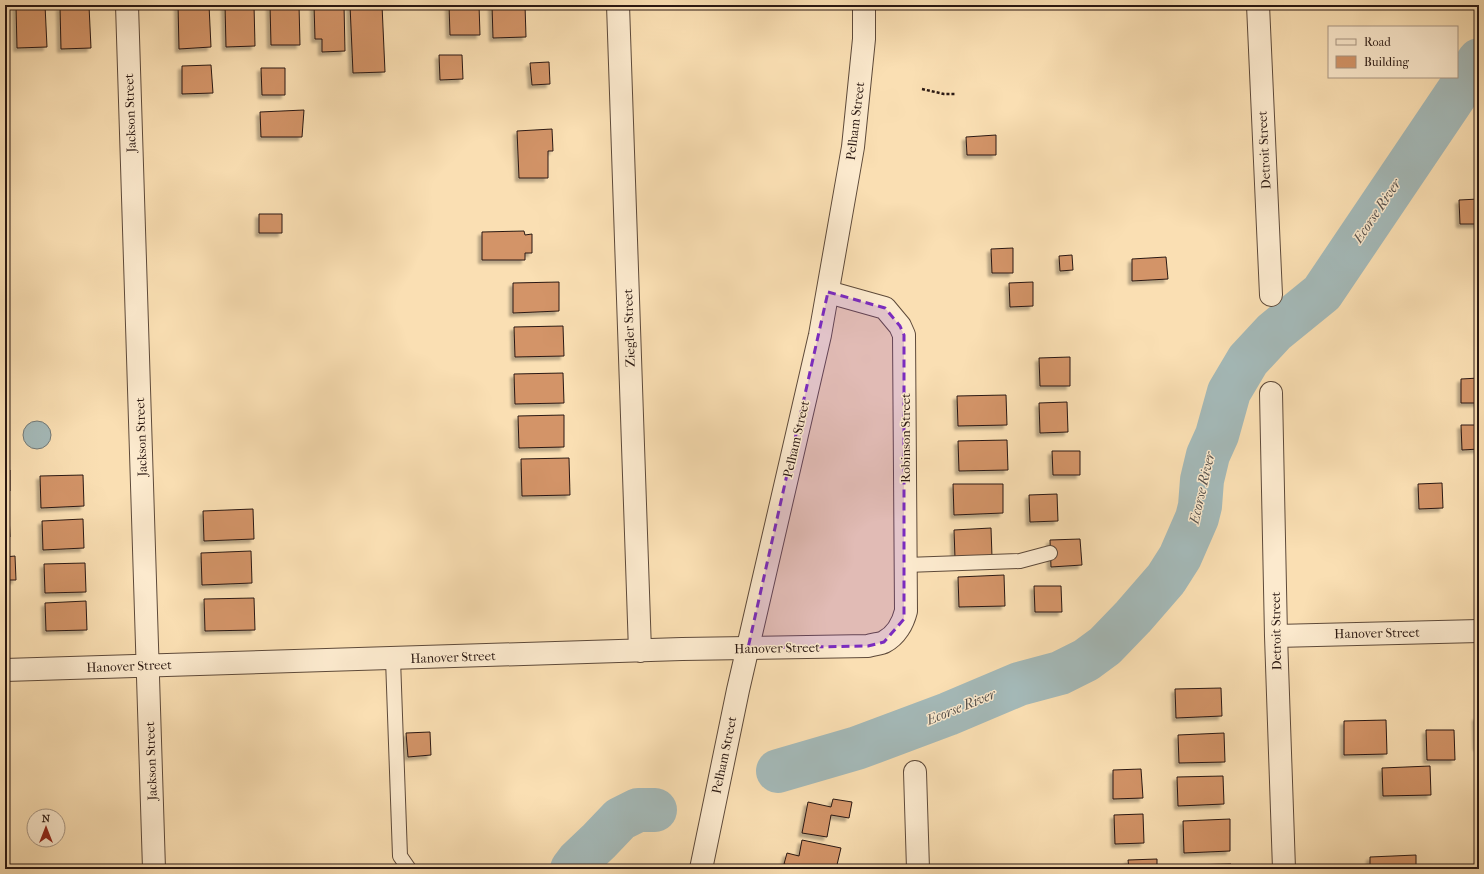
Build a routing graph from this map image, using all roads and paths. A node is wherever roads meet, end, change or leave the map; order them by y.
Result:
1 (127, 5) edge
2 (618, 5) edge
3 (864, 5) edge
4 (1258, 5) edge
5 (922, 89) dead end
6 (956, 94) dead end
7 (828, 292) junction
8 (1271, 295) dead end
9 (1271, 393) dead end
10 (1050, 553) dead end
11 (906, 565) junction
12 (1479, 631) edge
13 (896, 632) joint
14 (1276, 636) junction
15 (748, 648) junction
16 (640, 650) junction
17 (393, 659) junction
18 (148, 666) junction
19 (5, 670) edge
20 (915, 772) dead end
21 (154, 869) edge
22 (409, 869) edge
23 (701, 869) edge
24 (918, 869) edge
25 (1284, 869) edge

1 - 18 street, Jackson Street
2 - 16 street, Ziegler Street
3 - 7 street, Pelham Street
4 - 8 street, Detroit Street
5 - 6 path
7 - 11 street, Robinson Street
7 - 15 street, Pelham Street
9 - 14 street, Detroit Street
10 - 11 lane
11 - 13 street, Robinson Street
12 - 14 street, Hanover Street
13 - 15 street, Hanover Street
14 - 25 street, Detroit Street
15 - 16 street, Hanover Street
15 - 23 street, Pelham Street
16 - 17 street, Hanover Street
17 - 18 street, Hanover Street
17 - 22 lane
18 - 19 street, Hanover Street
18 - 21 street, Jackson Street
20 - 24 street

